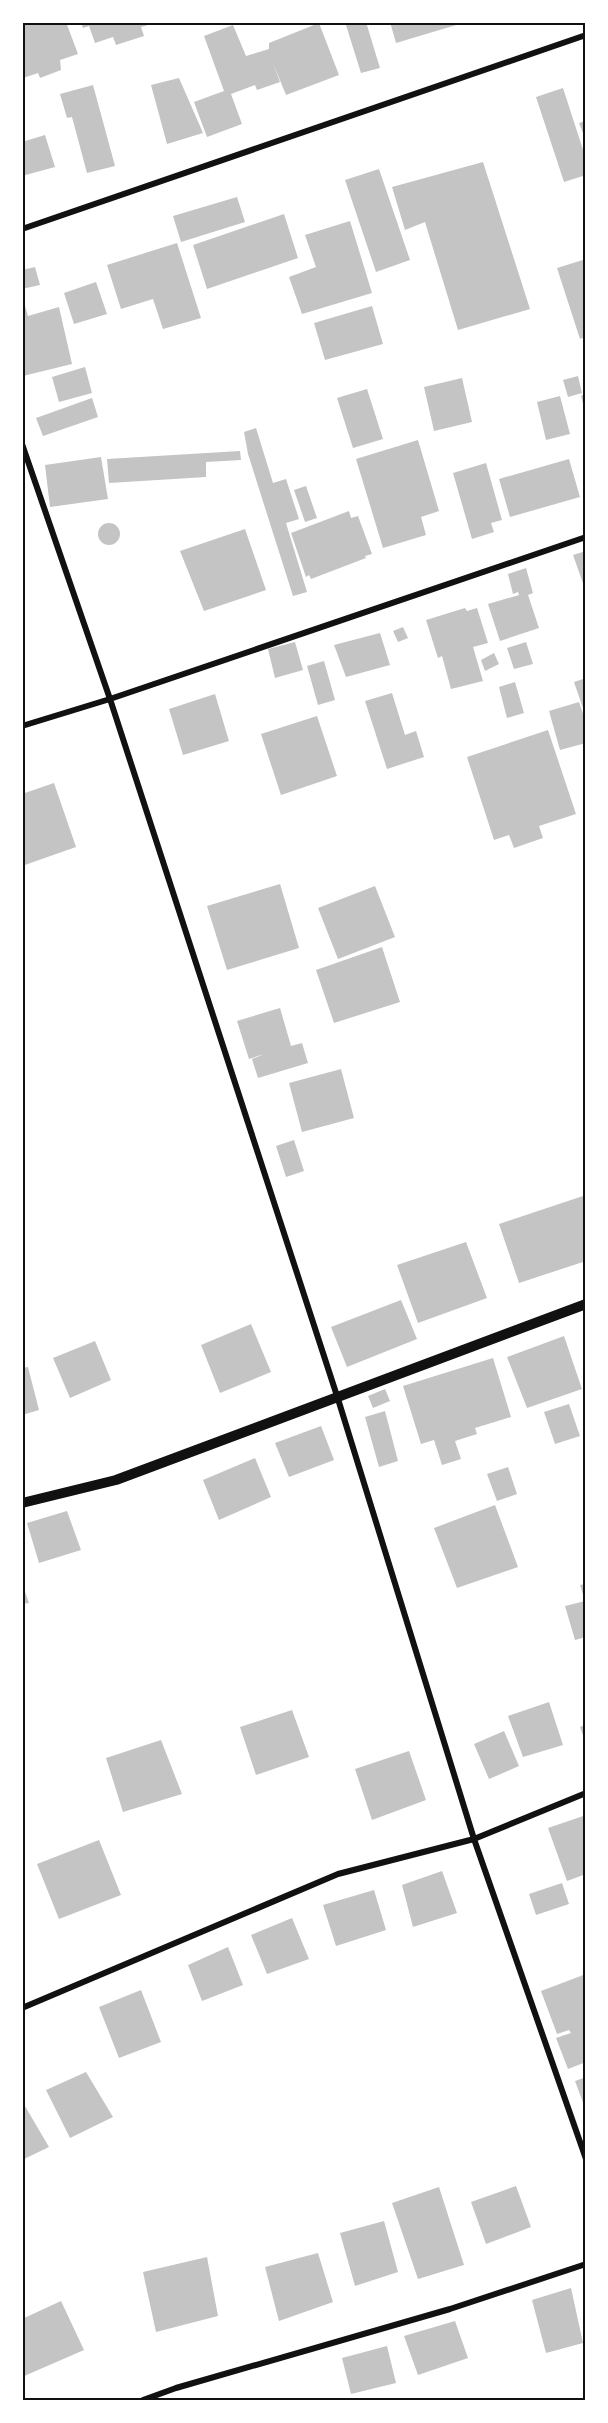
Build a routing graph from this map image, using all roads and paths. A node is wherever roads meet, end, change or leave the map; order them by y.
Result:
1 (585, 34) edge
2 (22, 229) edge
3 (22, 444) edge
4 (585, 537) edge
5 (110, 699) junction
6 (22, 726) edge
7 (585, 1304) edge
8 (338, 1399) junction
9 (22, 1503) edge
10 (585, 1793) edge
11 (474, 1839) junction
12 (22, 2008) edge
13 (585, 2159) edge
14 (585, 2264) edge
15 (143, 2400) edge

1 - 2 street
3 - 5 street
4 - 5 street
5 - 6 street
5 - 8 street
7 - 8 street
8 - 9 street
8 - 11 street
10 - 11 street
11 - 12 street
11 - 13 street
14 - 15 street

